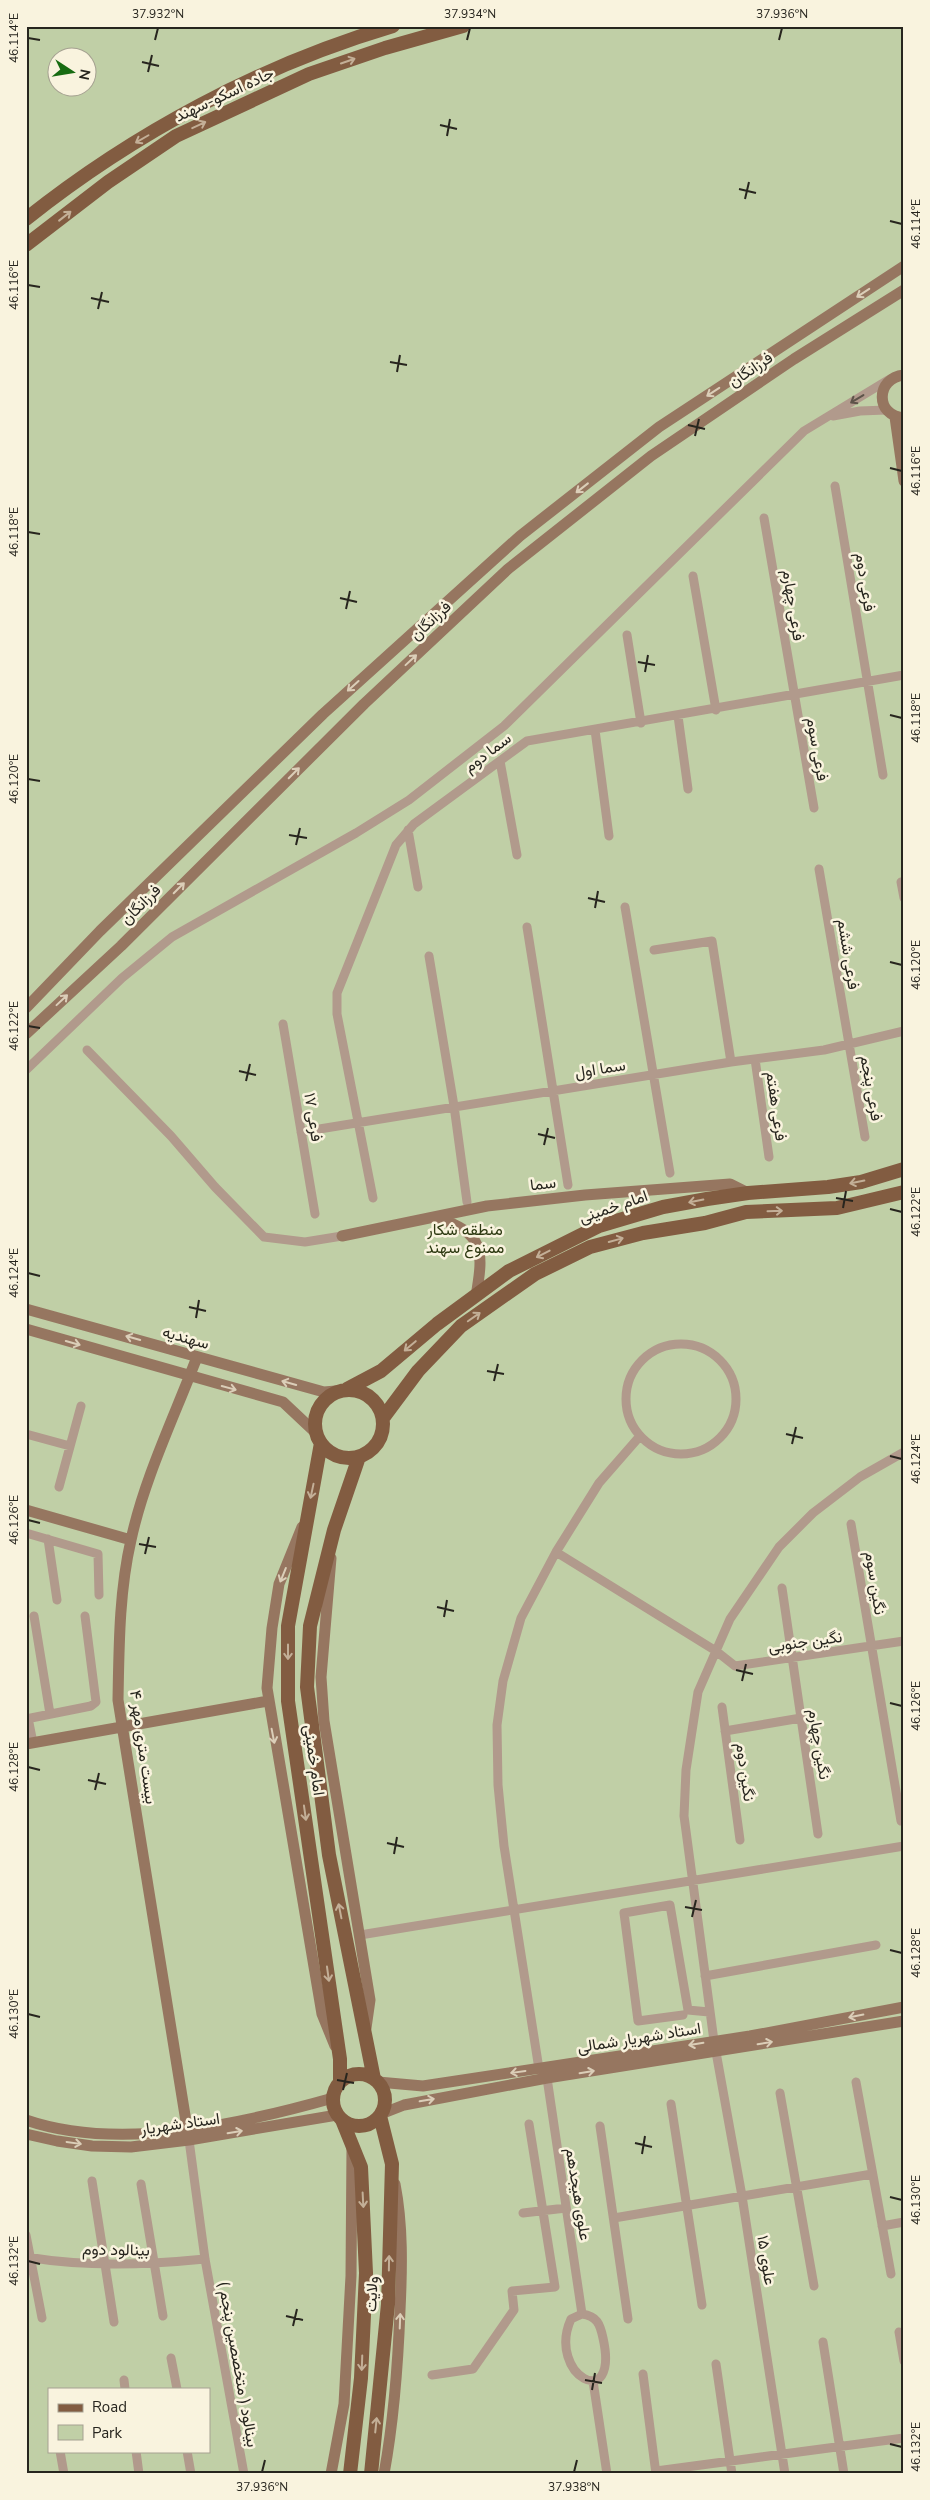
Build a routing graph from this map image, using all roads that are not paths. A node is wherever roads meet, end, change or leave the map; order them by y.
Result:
1 (393, 26) edge
2 (463, 26) edge
3 (26, 219) edge
4 (26, 245) edge
5 (904, 266) edge
6 (904, 290) edge
7 (904, 375) edge
8 (889, 380) junction
9 (895, 415) edge
10 (826, 418) junction
11 (904, 481) edge
12 (835, 486) dead end
13 (764, 518) dead end
14 (694, 576) dead end
15 (626, 635) dead end
16 (904, 675) edge
17 (868, 682) junction
18 (793, 696) junction
19 (716, 710) junction
20 (678, 716) junction
21 (641, 722) junction
22 (595, 730) junction
23 (500, 761) junction
24 (883, 775) dead end
25 (688, 789) dead end
26 (814, 808) dead end
27 (408, 830) junction
28 (609, 836) dead end
29 (517, 855) dead end
30 (820, 869) dead end
31 (901, 882) dead end
32 (418, 887) dead end
33 (904, 898) edge
34 (624, 908) dead end
35 (527, 927) dead end
36 (654, 950) dead end
37 (429, 956) dead end
38 (26, 1008) edge
39 (283, 1024) dead end
40 (904, 1031) edge
41 (26, 1034) edge
42 (848, 1045) junction
43 (87, 1050) dead end
44 (755, 1059) junction
45 (731, 1062) junction
46 (26, 1070) edge
47 (654, 1075) junction
48 (553, 1090) junction
49 (454, 1106) junction
50 (358, 1122) junction
51 (301, 1132) junction
52 (865, 1137) dead end
53 (769, 1157) dead end
54 (904, 1169) edge
55 (670, 1173) dead end
56 (568, 1185) dead end
57 (904, 1192) edge
58 (748, 1193) junction
59 (373, 1198) dead end
60 (467, 1202) dead end
61 (315, 1214) dead end
62 (435, 1218) junction
63 (342, 1236) joint
64 (476, 1296) junction
65 (26, 1308) edge
66 (26, 1329) edge
67 (197, 1356) junction
68 (189, 1377) junction
69 (342, 1390) junction
70 (81, 1406) dead end
71 (384, 1418) junction
72 (26, 1434) edge
73 (640, 1436) junction
74 (318, 1438) junction
75 (70, 1446) junction
76 (904, 1452) edge
77 (359, 1457) junction
78 (59, 1487) dead end
79 (26, 1510) edge
80 (307, 1514) junction
81 (851, 1524) dead end
82 (334, 1530) junction
83 (26, 1533) edge
84 (48, 1540) junction
85 (131, 1540) junction
86 (556, 1552) junction
87 (782, 1588) dead end
88 (100, 1595) dead end
89 (57, 1600) dead end
90 (34, 1616) dead end
91 (85, 1616) dead end
92 (904, 1641) edge
93 (872, 1646) junction
94 (716, 1651) junction
95 (791, 1658) junction
96 (268, 1700) junction
97 (722, 1707) dead end
98 (50, 1714) junction
99 (27, 1718) edge
100 (800, 1718) junction
101 (123, 1728) junction
102 (725, 1731) junction
103 (29, 1744) edge
104 (901, 1820) dead end
105 (818, 1834) dead end
106 (740, 1840) dead end
107 (904, 1846) edge
108 (691, 1880) junction
109 (514, 1908) junction
110 (360, 1935) junction
111 (876, 1945) dead end
112 (705, 1976) junction
113 (904, 2007) edge
114 (709, 2012) junction
115 (682, 2014) dead end
116 (904, 2021) edge
117 (364, 2037) junction
118 (715, 2046) junction
119 (339, 2054) junction
120 (539, 2069) junction
121 (547, 2078) junction
122 (376, 2081) junction
123 (340, 2082) junction
124 (856, 2082) dead end
125 (780, 2093) dead end
126 (333, 2098) junction
127 (671, 2104) dead end
128 (380, 2115) junction
129 (340, 2117) junction
130 (26, 2120) edge
131 (528, 2124) dead end
132 (600, 2126) dead end
133 (26, 2134) edge
134 (188, 2134) junction
135 (352, 2143) junction
136 (392, 2164) junction
137 (872, 2174) junction
138 (92, 2182) dead end
139 (141, 2184) dead end
140 (796, 2187) junction
141 (742, 2196) junction
142 (686, 2206) junction
143 (566, 2208) junction
144 (543, 2211) junction
145 (523, 2213) dead end
146 (614, 2218) junction
147 (904, 2222) edge
148 (882, 2226) junction
149 (26, 2235) edge
150 (28, 2257) edge
151 (205, 2259) junction
152 (155, 2264) junction
153 (106, 2265) junction
154 (891, 2274) dead end
155 (814, 2286) dead end
156 (702, 2305) dead end
157 (582, 2314) junction
158 (162, 2316) dead end
159 (42, 2318) dead end
160 (628, 2319) dead end
161 (114, 2322) dead end
162 (899, 2332) dead end
163 (823, 2342) dead end
164 (171, 2358) dead end
165 (904, 2360) edge
166 (716, 2364) dead end
167 (643, 2374) dead end
168 (432, 2375) dead end
169 (593, 2381) junction
170 (176, 2388) edge
171 (904, 2438) edge
172 (840, 2446) junction
173 (60, 2452) edge
174 (136, 2452) edge
175 (188, 2452) edge
176 (782, 2454) junction
177 (731, 2461) junction
178 (656, 2472) edge
179 (64, 2474) edge
180 (139, 2474) edge
181 (191, 2474) edge
182 (244, 2474) edge
183 (331, 2474) edge
184 (350, 2474) edge
185 (370, 2474) edge
186 (384, 2474) edge
187 (607, 2474) edge
188 (732, 2474) edge
189 (785, 2474) edge
190 (844, 2474) edge

1 -> 3 main road, جاده اسکو-سهند
4 -> 2 main road, جاده اسکو-سهند
5 -> 38 main road, فرزانگان
41 -> 6 main road, فرزانگان
7 - 8 main road
8 - 9 main road
8 -> 10 street
9 - 10 street
9 - 11 main road
10 - 46 street
12 - 17 street, فرعی دوم
13 - 18 street, فرعی چهارم
14 - 19 street
15 - 21 street
16 - 17 street, سما دوم
17 - 18 street, سما دوم
17 - 24 street, فرعی دوم
18 - 19 street, سما دوم
18 - 26 street, فرعی سوم
19 - 20 street, سما دوم
20 - 21 street, سما دوم
20 - 25 street
21 - 22 street, سما دوم
22 - 23 street, سما دوم
22 - 28 street
23 - 27 street, سما دوم
23 - 29 street
27 - 32 street
27 - 50 street, سما دوم
30 - 42 street, فرعی ششم
31 - 33 street
34 - 47 street
35 - 48 street
36 - 45 street
37 - 49 street
39 - 51 street, فرعی ۱۷
40 - 42 street, سما اول
42 - 44 street, سما اول
42 - 52 street, فرعی پنجم
43 - 63 street
44 - 45 street, سما اول
44 - 53 street, فرعی هفتم
45 - 47 street, سما اول
47 - 48 street, سما اول
47 - 55 street
48 - 49 street, سما اول
48 - 56 street
49 - 50 street, سما اول
49 - 60 street
50 - 51 street, سما اول
50 - 59 street, سما دوم
51 - 61 street, فرعی ۱۷
54 -> 58 main road, امام خمینی
71 -> 57 main road, امام خمینی
58 - 62 main road, سما
58 -> 64 main road, امام خمینی
62 - 63 main road, سما
62 - 64 main road
64 -> 69 main road, امام خمینی
67 -> 65 main road, سهندیه
66 -> 68 main road
67 - 68 main road, بیست متری مهر ۴
69 -> 67 main road, سهندیه
68 -> 74 main road
68 - 85 main road, بیست متری مهر ۴
69 - 71 main road
69 - 74 main road
70 - 75 street
71 - 77 main road
72 - 75 street
73 - 73 street
73 - 86 street
74 - 77 main road
74 -> 80 main road, امام خمینی
75 - 78 street
76 - 94 street, علوی ۱۵
77 - 82 main road, امام خمینی
79 - 85 main road
80 -> 96 main road
80 -> 119 main road, امام خمینی
81 - 93 street, نگین سوم
82 - 110 main road
117 -> 82 main road, امام خمینی
83 - 84 street
84 - 88 street
84 - 89 street
85 - 101 main road, بیست متری مهر ۴
86 - 94 street, نگین جنوبی
86 - 109 street
87 - 95 street, نگین چهارم
90 - 98 street
91 - 98 street
92 - 93 street, نگین جنوبی
93 - 95 street, نگین جنوبی
93 - 104 street, نگین سوم
94 - 95 street, نگین جنوبی
94 - 108 street, علوی ۱۵
95 - 100 street, نگین چهارم
96 - 101 main road
96 -> 119 main road
97 - 102 street, نگین دوم
98 - 99 street
99 - 103 street
100 - 102 street
100 - 105 street, نگین چهارم
101 - 103 main road
101 - 134 main road, بیست متری مهر ۴
102 - 106 street, نگین دوم
107 - 108 street
108 - 109 street
108 - 112 street, علوی ۱۵
109 - 110 street
109 - 120 street
110 - 117 main road
111 - 112 street
112 - 114 street, علوی ۱۵
113 -> 118 main road, استاد شهریار شمالی
114 - 115 street
114 - 118 street, علوی ۱۵
118 -> 116 main road, استاد شهریار شمالی
117 - 122 main road, امام خمینی
118 -> 120 main road, استاد شهریار شمالی
121 -> 118 main road, استاد شهریار شمالی
118 - 141 street, علوی ۱۵
119 - 123 main road, امام خمینی
120 -> 122 main road, استاد شهریار شمالی
128 -> 121 main road, استاد شهریار شمالی
121 - 143 street, علوی هیجدهم
122 - 123 main road
122 - 128 main road
123 - 126 main road
124 - 137 street
125 - 140 street
126 - 129 main road
126 - 134 main road, استاد شهریار
127 - 142 street
128 - 129 main road
128 - 136 main road, ولایت
134 -> 129 main road, استاد شهریار
129 - 135 main road, ولایت
130 - 134 main road, استاد شهریار
131 - 144 street
132 - 146 street
133 -> 134 main road, استاد شهریار
134 - 151 street, بینالود ( متخصصین پنجم )
135 - 183 main road
135 -> 184 main road, ولایت
185 -> 136 main road, ولایت
186 -> 136 main road
137 - 140 street
137 - 148 street
138 - 153 street
139 - 152 street
140 - 141 street
140 - 155 street
141 - 142 street
141 - 176 street, علوی ۱۵
142 - 146 street
142 - 156 street
143 - 144 street
143 - 157 street, علوی هیجدهم
144 - 145 street
144 - 168 street
146 - 160 street
147 - 148 street
148 - 154 street
149 - 150 street
150 - 153 street, بینالود دوم
150 - 159 street
151 - 152 street, بینالود دوم
151 - 182 street, بینالود ( متخصصین پنجم )
152 - 153 street, بینالود دوم
152 - 158 street
153 - 161 street
157 - 169 street
157 - 169 street
162 - 165 street
163 - 172 street
164 - 170 street
166 - 177 street
167 - 178 street
169 - 187 street
171 - 172 street
172 - 176 street
172 - 190 street
173 - 179 street
174 - 180 street
175 - 181 street
176 - 177 street
176 - 189 street, علوی ۱۵
177 - 178 street
177 - 188 street

